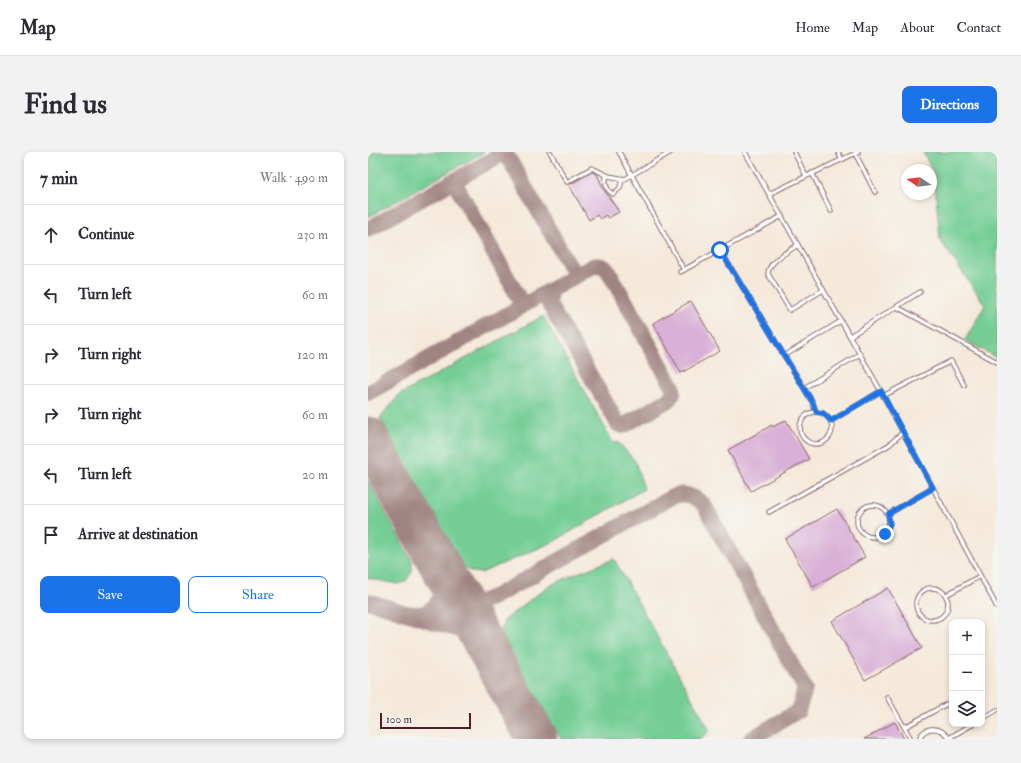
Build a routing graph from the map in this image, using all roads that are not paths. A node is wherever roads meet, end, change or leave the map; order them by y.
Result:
1 (550, 152) edge
2 (619, 152) edge
3 (671, 152) edge
4 (745, 152) edge
5 (794, 152) edge
6 (838, 152) edge
7 (856, 153) edge
8 (842, 160) junction
9 (812, 173) junction
10 (607, 175) junction
11 (630, 176) junction
12 (806, 176) junction
13 (622, 179) junction
14 (874, 192) dead end
15 (769, 194) junction
16 (831, 211) dead end
17 (782, 216) junction
18 (798, 245) junction
19 (720, 250) junction
20 (823, 290) junction
21 (920, 292) dead end
22 (897, 307) junction
23 (841, 321) junction
24 (850, 336) junction
25 (860, 354) junction
26 (784, 356) junction
27 (997, 362) edge
28 (964, 385) dead end
29 (804, 388) junction
30 (881, 391) junction
31 (884, 396) junction
32 (816, 412) junction
33 (831, 421) junction
34 (903, 432) junction
35 (933, 488) junction
36 (768, 512) dead end
37 (888, 514) junction
38 (980, 576) junction
39 (946, 595) junction
40 (997, 607) edge
41 (887, 697) dead end
42 (949, 703) edge
43 (997, 710) edge
44 (985, 717) edge
45 (904, 727) junction
46 (967, 727) edge
47 (949, 738) edge
48 (911, 739) edge
49 (918, 739) edge

1 - 10 lane
2 - 11 lane
3 - 11 lane
4 - 15 lane
5 - 12 lane
6 - 8 lane
7 - 8 lane
7 - 14 lane
8 - 9 lane
9 - 12 lane
9 - 16 lane
10 - 13 lane
10 - 13 lane
11 - 13 lane
11 - 19 lane
12 - 15 lane
15 - 17 lane
17 - 18 lane
17 - 19 lane
18 - 20 lane
18 - 20 lane
19 - 26 lane
20 - 23 lane
21 - 22 lane
22 - 24 lane
22 - 27 lane
23 - 24 lane
23 - 26 lane
24 - 25 lane
25 - 29 lane
25 - 30 lane
26 - 29 lane
28 - 31 lane
29 - 32 lane
30 - 31 lane
30 - 33 lane
31 - 34 lane
32 - 33 lane
32 - 33 lane
34 - 35 lane
34 - 36 lane
35 - 37 lane
35 - 38 lane
37 - 37 lane
38 - 39 lane
38 - 40 lane
39 - 39 lane
41 - 45 lane
42 - 45 lane
43 - 44 lane
45 - 48 lane
46 - 47 lane
47 - 49 lane

